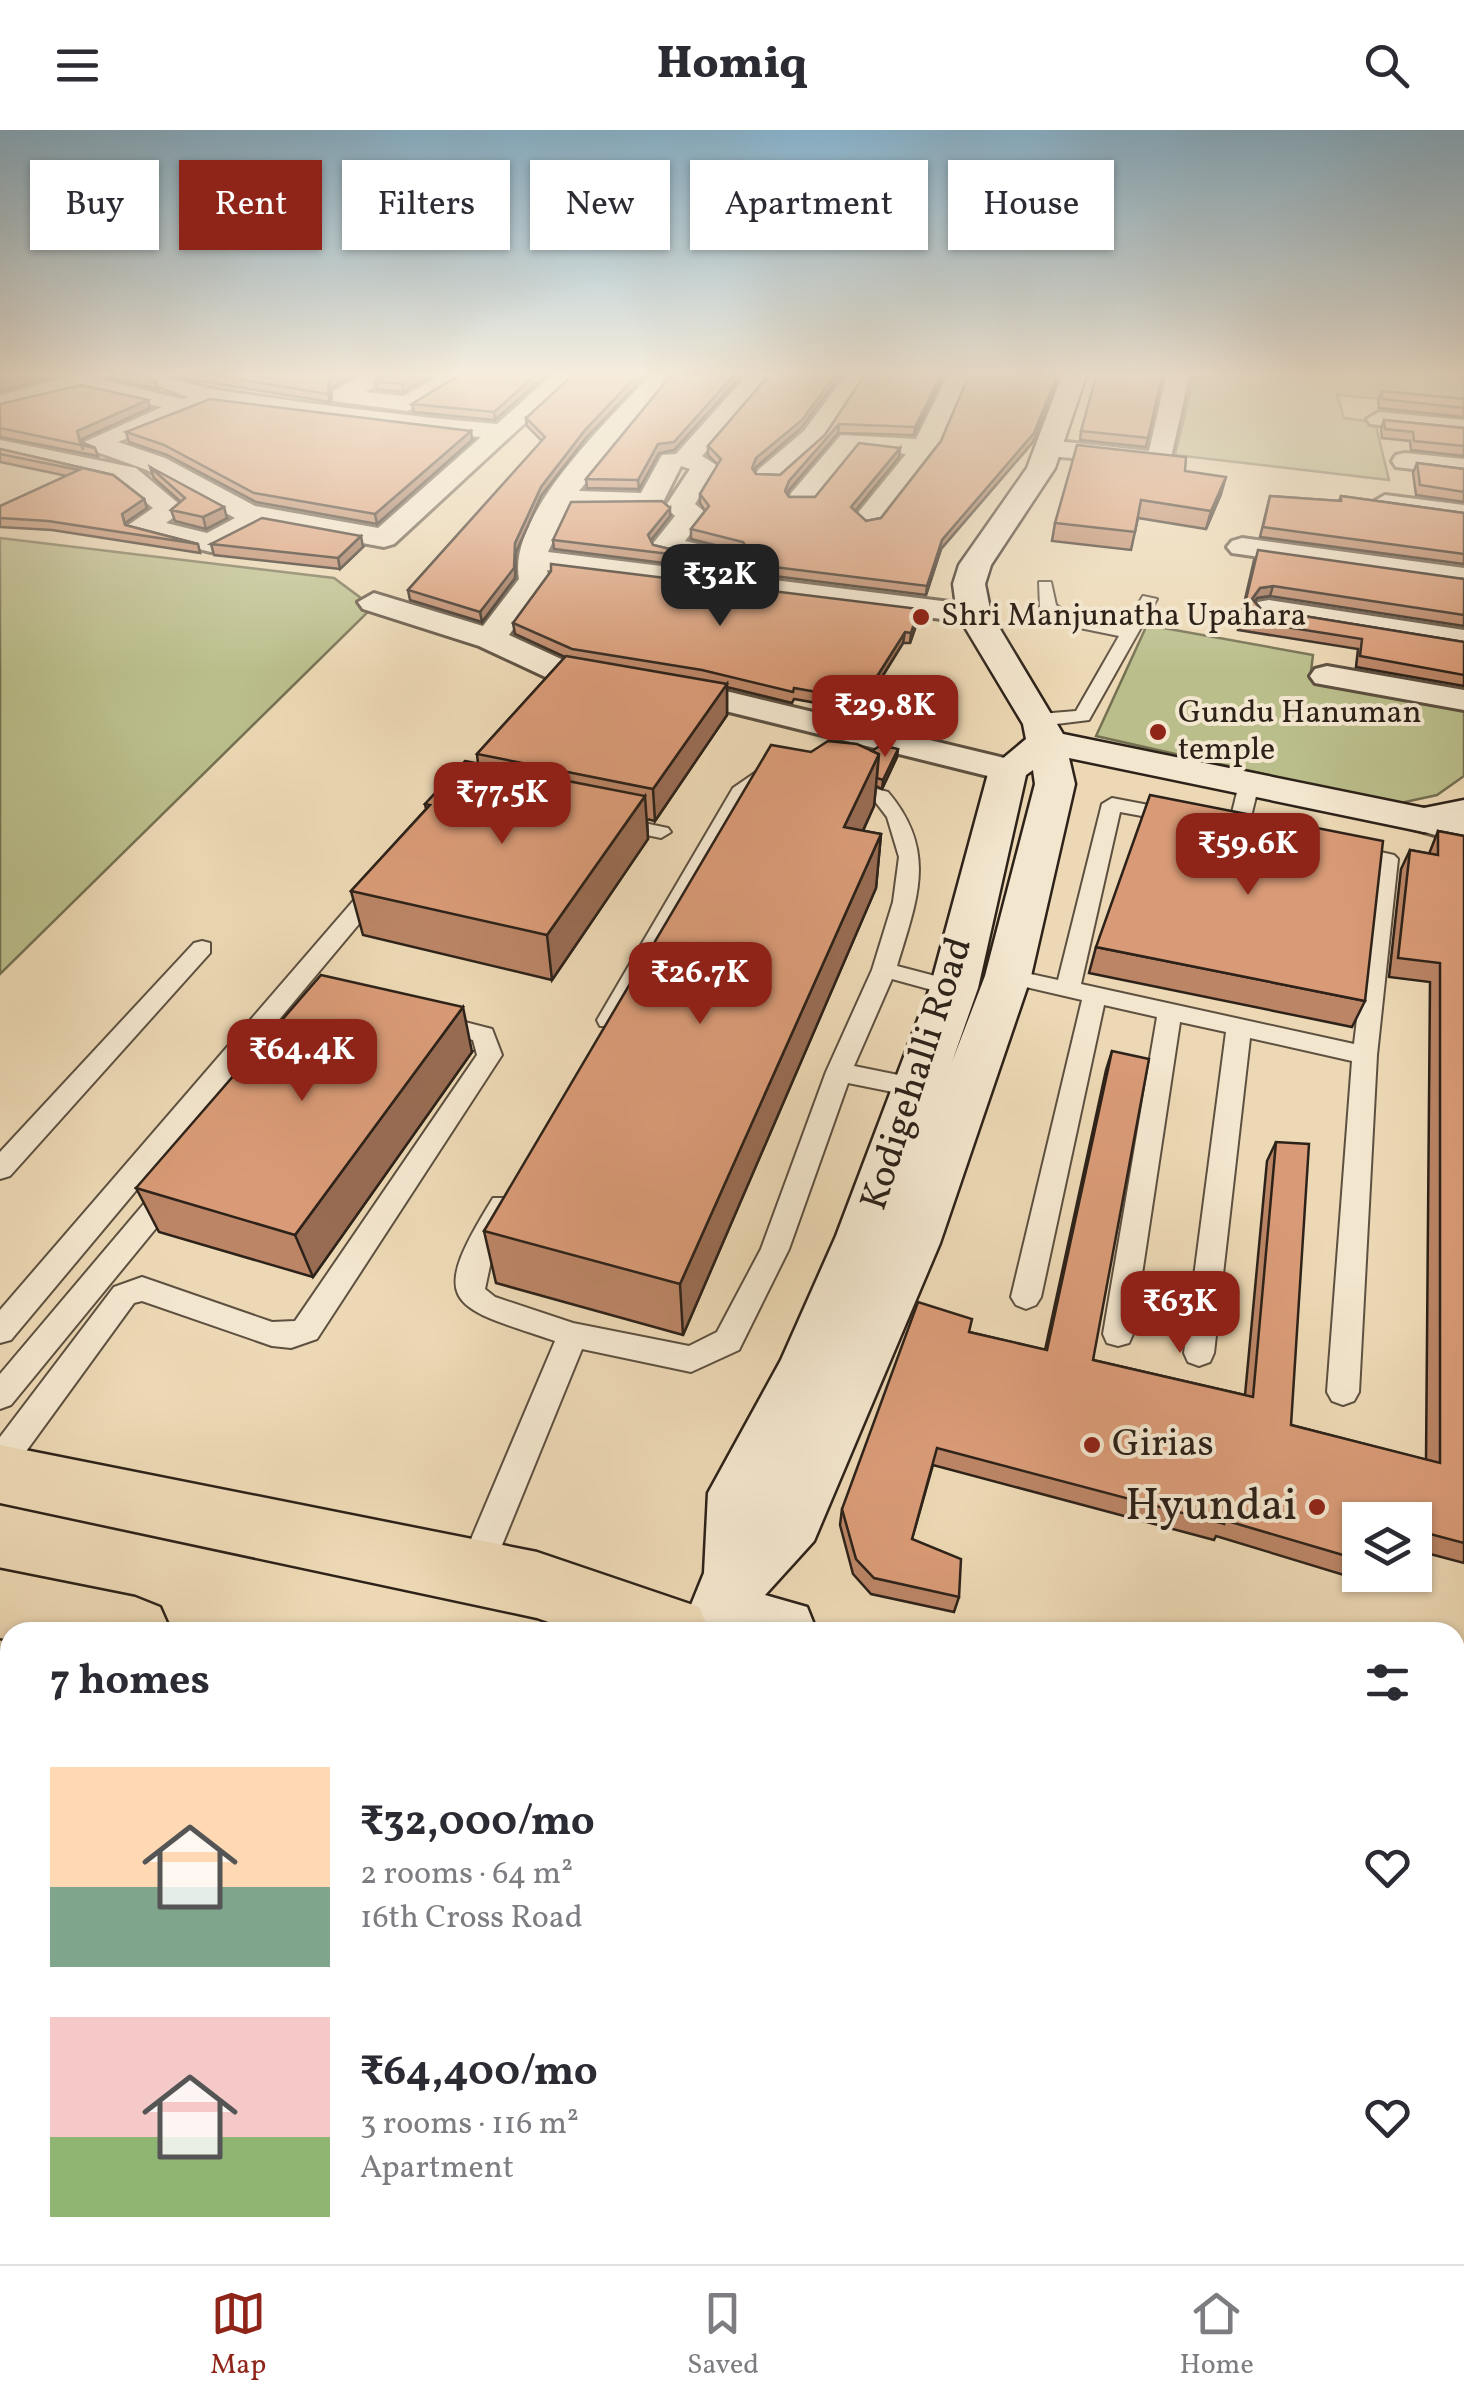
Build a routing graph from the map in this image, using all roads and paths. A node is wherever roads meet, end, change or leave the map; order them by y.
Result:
1 (120, 473) edge
2 (173, 473) edge
3 (459, 473) edge
4 (576, 473) edge
5 (665, 473) edge
6 (701, 473) edge
7 (771, 473) edge
8 (823, 473) edge
9 (904, 473) edge
10 (1037, 473) edge
11 (768, 475) edge
12 (557, 498) junction
13 (802, 498) edge
14 (650, 502) junction
15 (1384, 503) edge
16 (1464, 513) edge
17 (259, 516) junction
18 (866, 520) edge
19 (632, 532) edge
20 (223, 536) junction
21 (384, 538) junction
22 (1242, 546) dead end
23 (530, 559) junction
24 (1464, 577) edge
25 (1045, 585) dead end
26 (801, 594) junction
27 (1149, 599) dead end
28 (374, 602) dead end
29 (1269, 608) edge
30 (974, 614) junction
31 (1130, 633) junction
32 (490, 639) junction
33 (1464, 640) edge
34 (1327, 676) dead end
35 (1464, 700) edge
36 (1031, 744) junction
37 (1248, 784) junction
38 (1464, 812) edge
39 (589, 818) edge
40 (1424, 820) junction
41 (1464, 831) edge
42 (661, 832) dead end
43 (1331, 847) edge
44 (401, 860) edge
45 (202, 948) dead end
46 (884, 970) junction
47 (1008, 976) junction
48 (954, 988) junction
49 (1068, 988) junction
50 (1095, 994) junction
51 (1170, 1012) junction
52 (410, 1015) edge
53 (1239, 1027) junction
54 (598, 1040) edge
55 (1364, 1055) junction
56 (840, 1072) junction
57 (918, 1088) junction
58 (0, 1169) edge
59 (186, 1172) edge
60 (518, 1178) edge
61 (1026, 1298) dead end
62 (0, 1331) edge
63 (1118, 1334) dead end
64 (573, 1335) junction
65 (1199, 1354) dead end
66 (1343, 1392) dead end
67 (0, 1396) edge
68 (0, 1462) edge
69 (0, 1474) edge
70 (475, 1570) junction
71 (0, 1604) edge
72 (735, 1613) edge
73 (87, 1622) edge
74 (645, 1622) edge

1 - 20 street
2 - 17 street
3 - 21 street
4 - 12 street
5 - 14 street
6 - 26 street
7 - 11 street
8 - 13 street
9 - 18 street
10 - 30 main road
12 - 14 street
12 - 23 street
14 - 19 street
15 - 16 street
17 - 20 street
17 - 21 street
20 - 21 street
22 - 24 street
23 - 26 street
23 - 32 street
25 - 31 lane
26 - 30 street
27 - 31 lane
28 - 32 street
29 - 33 street
30 - 36 main road
31 - 36 lane
32 - 36 street
34 - 35 street
36 - 37 main road
36 - 47 main road
36 - 48 main road, Kodigehalli Road
37 - 40 main road
37 - 49 lane
38 - 40 main road
39 - 42 lane
40 - 41 street
43 - 55 lane
44 - 62 lane
45 - 58 lane
46 - 48 lane
46 - 54 lane
46 - 56 lane
47 - 49 lane
47 - 72 main road
48 - 57 main road, Kodigehalli Road
49 - 50 lane
50 - 51 lane
50 - 61 lane
51 - 53 lane
51 - 63 lane
52 - 68 lane
53 - 55 lane
53 - 65 lane
55 - 66 lane
56 - 57 lane
56 - 64 lane
57 - 72 main road, Kodigehalli Road
59 - 67 lane
60 - 64 lane
64 - 70 lane
69 - 70 highway
70 - 74 highway
71 - 73 highway

